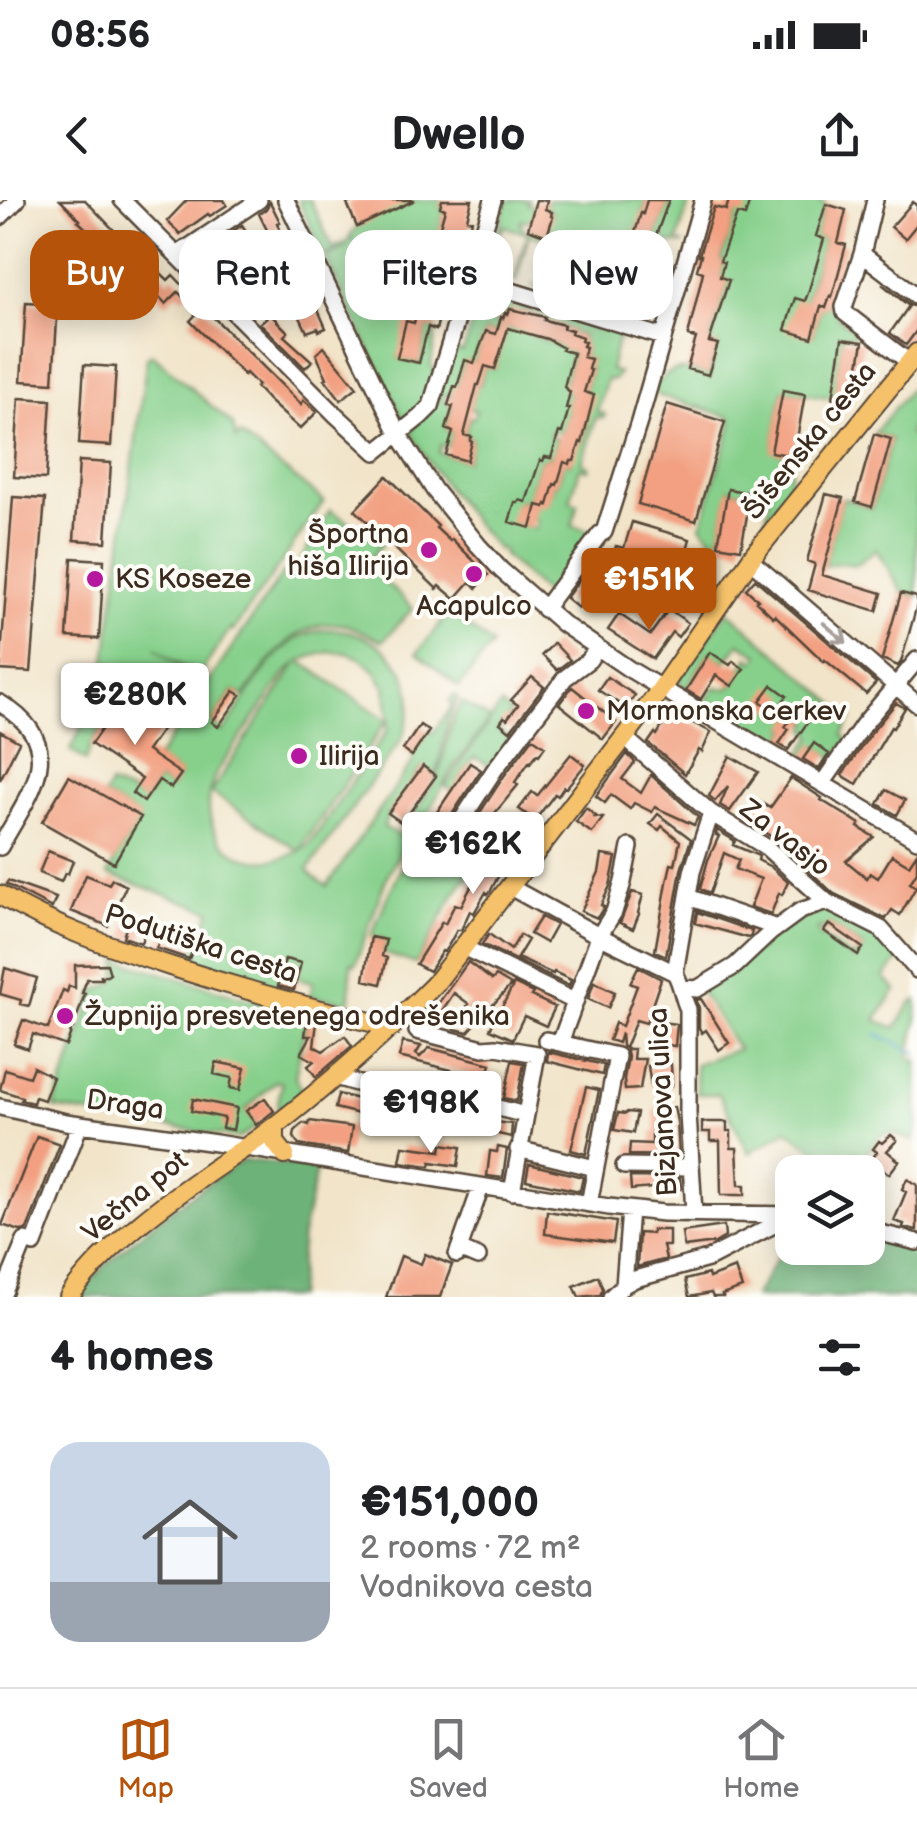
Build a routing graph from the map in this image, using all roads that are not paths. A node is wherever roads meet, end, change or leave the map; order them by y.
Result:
1 (17, 200) edge
2 (122, 200) edge
3 (259, 200) edge
4 (286, 200) edge
5 (494, 200) edge
6 (702, 200) edge
7 (875, 200) edge
8 (0, 217) edge
9 (484, 230) edge
10 (862, 254) junction
11 (177, 256) junction
12 (513, 291) edge
13 (917, 296) edge
14 (457, 320) edge
15 (663, 336) junction
16 (913, 358) edge
17 (398, 434) junction
18 (750, 560) junction
19 (544, 610) junction
20 (598, 648) junction
21 (917, 660) edge
22 (895, 686) junction
23 (662, 688) junction
24 (0, 703) edge
25 (917, 704) edge
26 (625, 738) junction
27 (822, 784) junction
28 (711, 814) junction
29 (416, 838) dead end
30 (917, 840) edge
31 (630, 846) dead end
32 (0, 847) edge
33 (510, 887) junction
34 (0, 895) edge
35 (688, 897) junction
36 (827, 902) junction
37 (777, 928) junction
38 (599, 936) junction
39 (463, 948) junction
40 (917, 970) edge
41 (679, 981) junction
42 (574, 1001) junction
43 (392, 1027) junction
44 (418, 1032) dead end
45 (548, 1045) junction
46 (335, 1077) junction
47 (0, 1107) edge
48 (526, 1115) junction
49 (80, 1124) junction
50 (274, 1126) junction
51 (244, 1148) junction
52 (518, 1150) junction
53 (285, 1155) junction
54 (624, 1166) dead end
55 (595, 1168) junction
56 (690, 1168) junction
57 (482, 1187) junction
58 (512, 1192) junction
59 (588, 1204) junction
60 (630, 1210) junction
61 (694, 1214) junction
62 (775, 1216) edge
63 (775, 1225) edge
64 (885, 1234) edge
65 (917, 1242) edge
66 (478, 1257) dead end
67 (618, 1293) edge
68 (2, 1297) edge
69 (69, 1297) edge

1 - 8 street
2 - 11 street
3 - 11 street
4 - 17 street
5 - 9 street
6 - 15 street
7 - 10 street
10 - 13 street
10 - 16 street
11 - 17 street
12 - 15 street
14 - 17 street
15 - 19 street
16 - 18 main road, Šišenska cesta
17 - 19 street
18 -> 22 street
18 - 23 main road, Šišenska cesta
19 - 20 street
20 - 23 street
20 - 29 street
21 - 22 street
22 - 25 street
22 - 27 street
23 - 26 main road, Šišenska cesta
23 - 27 street
24 - 32 street
26 - 28 street, Za vasjo
26 - 33 main road, Šišenska cesta
27 - 30 street
28 - 35 street, Bizjanova ulica
28 - 36 street, Za vasjo
31 - 38 street
33 - 38 street
33 - 39 main road, Šišenska cesta
34 - 43 main road, Podutiška cesta
35 - 37 street
35 - 41 street, Bizjanova ulica
36 - 37 street
36 - 40 street, Za vasjo
37 - 41 street
38 - 41 street
38 - 42 street
39 - 42 street
39 - 43 main road, Šišenska cesta
41 - 56 street, Bizjanova ulica
42 - 45 street
43 - 46 main road, Šišenska cesta
44 - 45 street
45 - 48 street
45 - 55 street
46 - 48 street
46 - 50 main road, Šišenska cesta
47 - 49 street, Draga
48 - 52 street
49 - 51 street, Draga
49 - 68 street
50 - 51 main road, Šišenska cesta
50 - 53 main road
51 - 53 street, Draga
51 - 69 main road, Večna pot
52 - 55 street
52 - 58 street
53 - 57 street, Draga
54 - 56 street
55 - 59 street
56 - 61 street, Bizjanova ulica
57 - 58 street, Draga
57 - 66 street
58 - 59 street, Draga
59 - 60 street, Draga
60 - 61 street, Draga
60 - 67 street
61 - 62 street, Draga
63 - 67 street
64 - 65 street

